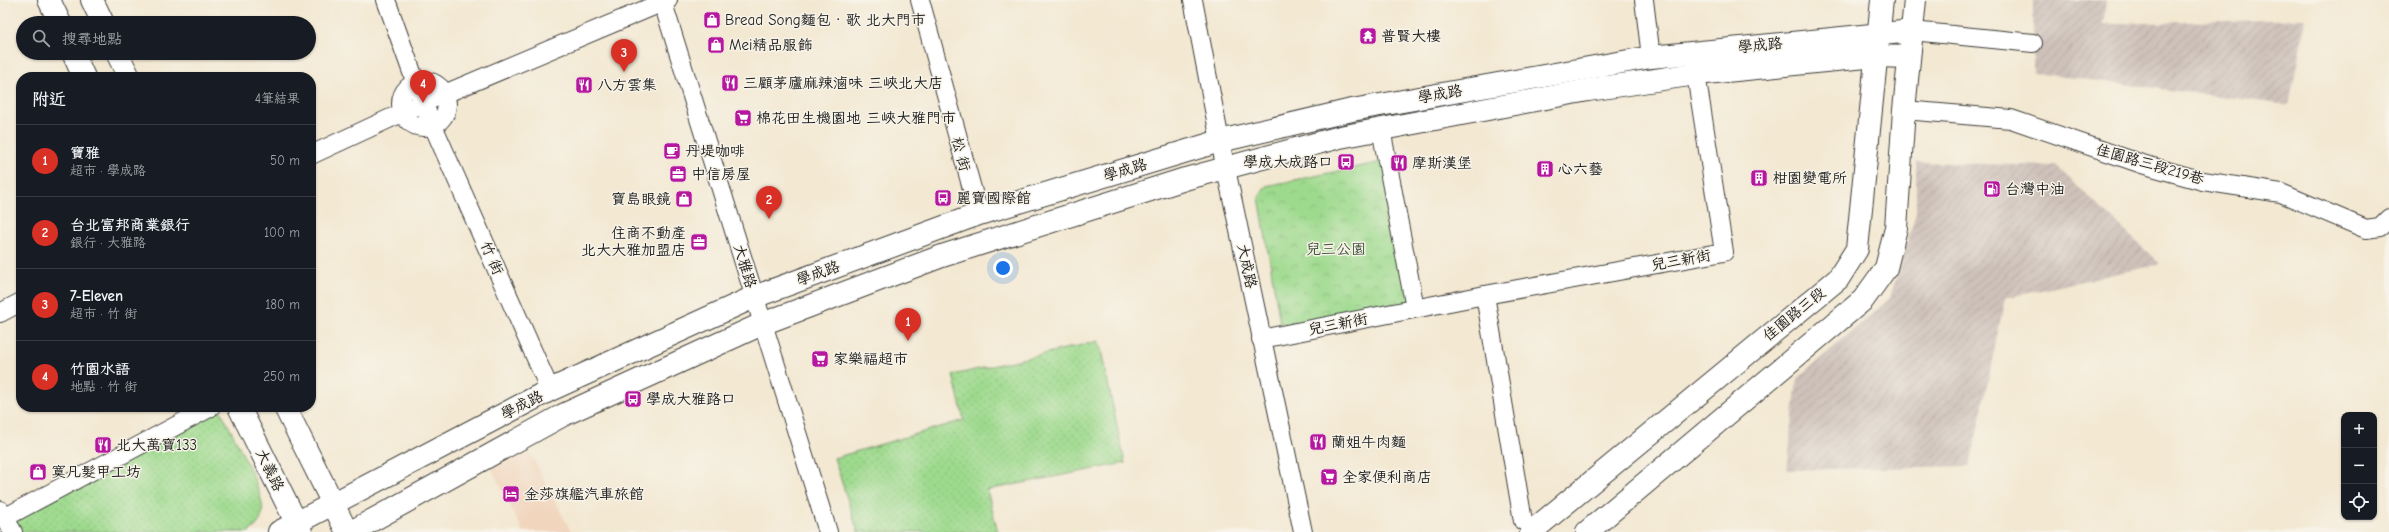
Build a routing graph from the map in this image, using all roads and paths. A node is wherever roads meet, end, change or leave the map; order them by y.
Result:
1 (49, 0) edge
2 (92, 0) edge
3 (386, 0) edge
4 (920, 0) edge
5 (1193, 0) edge
6 (1644, 0) edge
7 (1882, 0) edge
8 (1915, 0) edge
9 (664, 1) edge
10 (57, 16) edge
11 (100, 16) edge
12 (1912, 31) junction
13 (1878, 33) junction
14 (2033, 43) dead end
15 (1876, 56) junction
16 (1651, 57) junction
17 (1909, 57) junction
18 (76, 60) edge
19 (120, 60) edge
20 (82, 72) edge
21 (126, 72) edge
22 (1696, 74) junction
23 (416, 83) junction
24 (445, 94) junction
25 (423, 103) junction
26 (1904, 110) junction
27 (403, 112) junction
28 (433, 125) junction
29 (1381, 129) junction
30 (1220, 142) junction
31 (316, 153) edge
32 (1226, 168) junction
33 (979, 214) junction
34 (2389, 218) edge
35 (1485, 294) junction
36 (754, 297) junction
37 (16, 305) edge
38 (1415, 308) junction
39 (0, 313) edge
40 (762, 324) junction
41 (1261, 339) junction
42 (550, 390) junction
43 (202, 412) edge
44 (241, 412) edge
45 (287, 412) edge
46 (332, 503) junction
47 (6, 520) edge
48 (1527, 527) edge
49 (292, 528) edge
50 (347, 532) edge
51 (351, 532) edge
52 (828, 532) edge
53 (1303, 532) edge
54 (1587, 532) edge

1 - 10 street
2 - 11 street
3 - 23 street, 竹 街
4 - 33 street, 松 街
5 - 30 street, 大成路
6 - 16 street
7 - 13 street, 佳園路三段
8 - 12 street
9 - 24 street
9 - 36 street, 大雅路
12 - 13 street, 學成路
12 - 14 street, 學成路
12 - 17 street
13 - 15 street, 佳園路三段
13 - 16 street, 學成路
15 - 17 street, 學成路
15 - 22 street, 學成路
15 - 48 street, 佳園路三段
16 - 30 street, 學成路
17 - 26 street
18 - 20 street
19 - 21 street
22 - 29 street, 學成路
22 - 35 street, 兒三新街
23 - 24 street
23 - 25 street, 竹 街
23 - 27 street
24 - 25 street
24 - 28 street
25 - 27 street
25 - 28 street, 竹 街
26 - 34 street, 佳園路三段219巷
26 - 54 street
27 - 28 street
27 - 31 street
28 - 42 street, 竹 街
29 - 32 street, 學成路
29 - 38 street
30 - 32 street, 大成路
30 - 33 street, 學成路
32 - 40 street, 學成路
32 - 41 street, 大成路
33 - 36 street, 學成路
35 - 38 street, 兒三新街
35 - 48 street
36 - 40 street, 大雅路
36 - 42 street, 學成路
37 - 39 street
38 - 41 street, 兒三新街
40 - 51 street, 學成路
40 - 52 street, 大雅路
41 - 53 street, 大成路
42 - 46 street, 學成路
43 - 47 street
44 - 49 street, 大義路
45 - 46 street
46 - 49 street, 學成路
46 - 50 street

